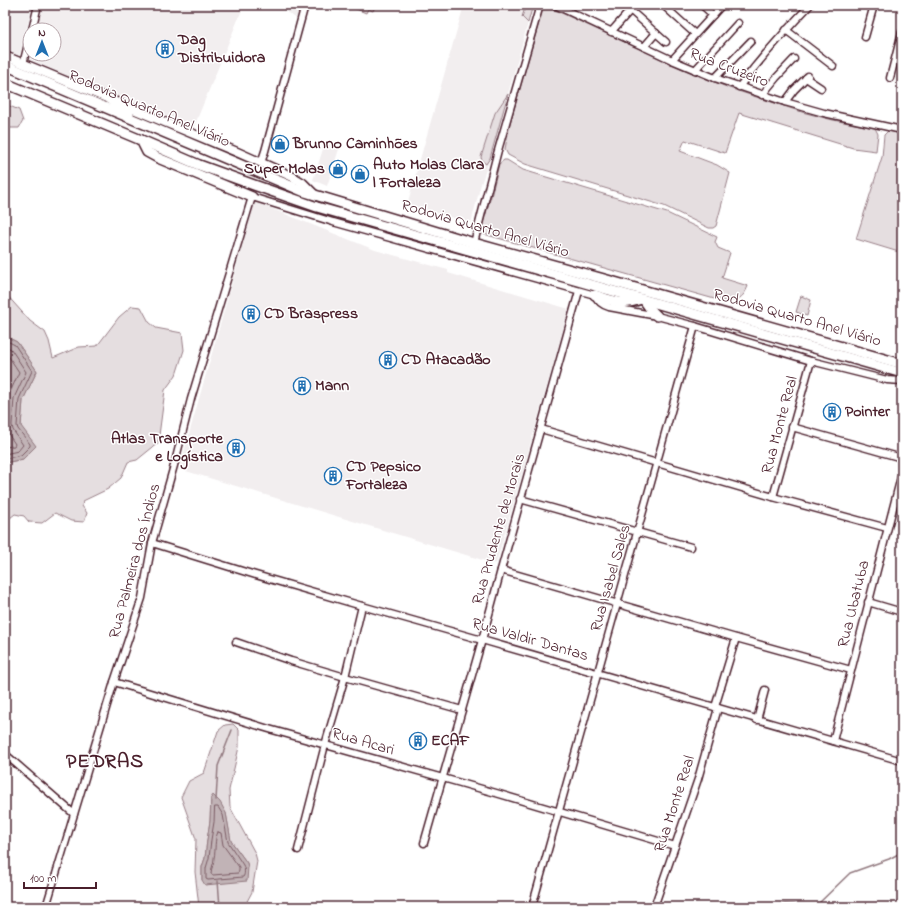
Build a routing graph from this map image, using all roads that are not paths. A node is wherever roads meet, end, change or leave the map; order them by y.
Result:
1 (38, 5) edge
2 (305, 5) edge
3 (540, 5) edge
4 (555, 5) edge
5 (635, 5) edge
6 (664, 5) edge
7 (702, 5) edge
8 (722, 5) edge
9 (810, 5) edge
10 (874, 5) edge
11 (630, 10) junction
12 (713, 15) junction
13 (34, 22) edge
14 (738, 23) dead end
15 (786, 30) junction
16 (611, 32) junction
17 (902, 32) edge
18 (656, 33) junction
19 (695, 34) junction
20 (865, 37) dead end
21 (750, 41) dead end
22 (666, 42) dead end
23 (644, 47) junction
24 (5, 56) edge
25 (794, 59) dead end
26 (672, 60) junction
27 (5, 64) edge
28 (23, 64) joint
29 (833, 66) dead end
30 (695, 70) junction
31 (715, 78) junction
32 (890, 78) dead end
33 (5, 83) edge
34 (739, 86) junction
35 (821, 88) dead end
36 (762, 95) junction
37 (109, 99) junction
38 (785, 102) junction
39 (141, 123) junction
40 (902, 130) edge
41 (141, 140) junction
42 (261, 163) junction
43 (257, 172) junction
44 (254, 185) junction
45 (314, 194) junction
46 (252, 197) junction
47 (474, 243) junction
48 (579, 291) junction
49 (595, 296) junction
50 (643, 299) junction
51 (657, 316) junction
52 (695, 326) junction
53 (811, 360) junction
54 (902, 364) edge
55 (902, 373) edge
56 (902, 381) edge
57 (792, 427) junction
58 (541, 429) junction
59 (902, 458) edge
60 (657, 463) junction
61 (902, 473) edge
62 (774, 497) junction
63 (520, 499) junction
64 (887, 528) junction
65 (637, 532) junction
66 (152, 543) junction
67 (691, 547) dead end
68 (500, 570) junction
69 (868, 602) junction
70 (617, 603) junction
71 (362, 606) junction
72 (902, 612) edge
73 (736, 638) junction
74 (482, 640) junction
75 (236, 642) dead end
76 (851, 670) junction
77 (598, 674) junction
78 (345, 677) junction
79 (114, 682) junction
80 (765, 690) dead end
81 (716, 707) junction
82 (462, 710) junction
83 (757, 720) junction
84 (832, 742) junction
85 (325, 745) junction
86 (5, 754) edge
87 (902, 761) edge
88 (443, 779) junction
89 (558, 812) junction
90 (74, 814) junction
91 (424, 843) dead end
92 (675, 846) junction
93 (298, 850) dead end
94 (46, 907) edge
95 (532, 907) edge
96 (654, 907) edge

1 - 13 street
2 - 42 street
3 - 47 street
4 - 16 street, Rua Cruzeiro
5 - 11 street
6 - 19 street
7 - 12 street
8 - 12 street
9 - 15 street
10 - 20 street
11 - 16 street
11 - 18 street
12 - 19 street
14 - 30 street
15 - 29 street
15 - 34 street
16 - 23 street, Rua Cruzeiro
17 - 32 street
18 - 22 street
18 - 23 street
19 - 26 street
21 - 31 street
23 - 26 street, Rua Cruzeiro
24 - 28 main road
25 - 36 street
26 - 30 street, Rua Cruzeiro
27 - 39 highway, Rodovia Quarto Anel Viário
28 - 37 main road
30 - 31 street, Rua Cruzeiro
31 - 34 street, Rua Cruzeiro
33 - 41 highway, Rodovia Quarto Anel Viário
34 - 36 street, Rua Cruzeiro
35 - 38 street
36 - 38 street, Rua Cruzeiro
37 - 39 highway
37 - 42 main road
38 - 40 street, Rua Cruzeiro
39 - 43 highway, Rodovia Quarto Anel Viário
41 - 44 highway, Rodovia Quarto Anel Viário
41 - 46 highway
42 - 45 main road
43 - 44 highway
43 - 45 highway, Rodovia Quarto Anel Viário
44 - 50 highway, Rodovia Quarto Anel Viário
45 - 47 highway, Rodovia Quarto Anel Viário
46 - 48 street
46 - 66 street, Rua Palmeira dos Índios
47 - 54 highway, Rodovia Quarto Anel Viário
48 - 49 street
48 - 58 street, Rua Prudente de Morais
49 - 50 highway
49 - 51 street
50 - 51 highway
50 - 55 highway, Rodovia Quarto Anel Viário
51 - 52 street
52 - 53 street
52 - 60 street, Rua Isabel Sales
53 - 56 street
53 - 57 street, Rua Monte Real
57 - 59 street
57 - 62 street, Rua Monte Real
58 - 60 street
58 - 63 street, Rua Prudente de Morais
60 - 62 street
60 - 65 street, Rua Isabel Sales
61 - 64 street, Rua Ubatuba
62 - 64 street
63 - 65 street
63 - 68 street, Rua Prudente de Morais
64 - 69 street, Rua Ubatuba
65 - 67 street
65 - 70 street, Rua Isabel Sales
66 - 71 street, Rua Valdir Dantas
66 - 79 street, Rua Palmeira dos Índios
68 - 70 street
68 - 74 street, Rua Prudente de Morais
69 - 72 street
69 - 76 street, Rua Ubatuba
70 - 73 street
70 - 77 street, Rua Isabel Sales
71 - 74 street, Rua Valdir Dantas
71 - 78 street
73 - 76 street
73 - 81 street, Rua Monte Real
74 - 77 street, Rua Valdir Dantas
74 - 82 street, Rua Prudente de Morais
75 - 78 street
76 - 84 street, Rua Ubatuba
77 - 81 street, Rua Valdir Dantas
77 - 89 street, Rua Isabel Sales
78 - 82 street
78 - 85 street
79 - 85 street, Rua Acari
79 - 90 street, Rua Palmeira dos Índios
80 - 83 street
81 - 83 street, Rua Valdir Dantas
81 - 92 street, Rua Monte Real
82 - 88 street, Rua Prudente de Morais
83 - 84 street, Rua Valdir Dantas
84 - 87 street, Rua Valdir Dantas
85 - 88 street, Rua Acari
85 - 93 street
86 - 90 street
88 - 89 street, Rua Acari
88 - 91 street, Rua Prudente de Morais
89 - 92 street, Rua Acari
89 - 95 street, Rua Isabel Sales
90 - 94 street, Rua Palmeira dos Índios
92 - 96 street, Rua Monte Real

